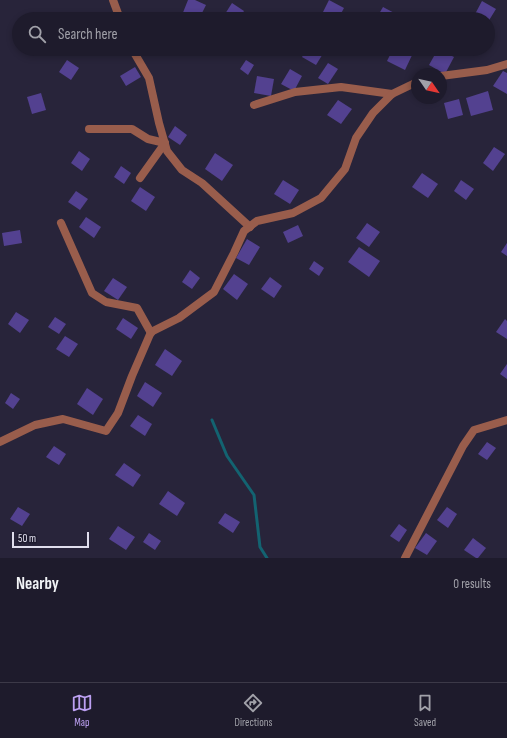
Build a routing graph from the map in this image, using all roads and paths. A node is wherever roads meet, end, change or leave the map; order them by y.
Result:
1 (112, 0) edge
2 (117, 12) edge
3 (136, 56) edge
4 (507, 64) edge
5 (447, 75) edge
6 (411, 85) edge
7 (392, 94) junction
8 (254, 105) dead end
9 (89, 129) dead end
10 (165, 143) junction
11 (140, 178) dead end
12 (61, 223) dead end
13 (250, 227) junction
14 (151, 333) junction
15 (507, 420) edge
16 (0, 442) edge
17 (405, 558) edge

1 - 2 street
3 - 10 street
4 - 5 street
6 - 7 street
7 - 8 street
7 - 13 street
9 - 10 street
10 - 11 street
10 - 13 street
12 - 14 street
13 - 14 street
14 - 16 street
15 - 17 street

